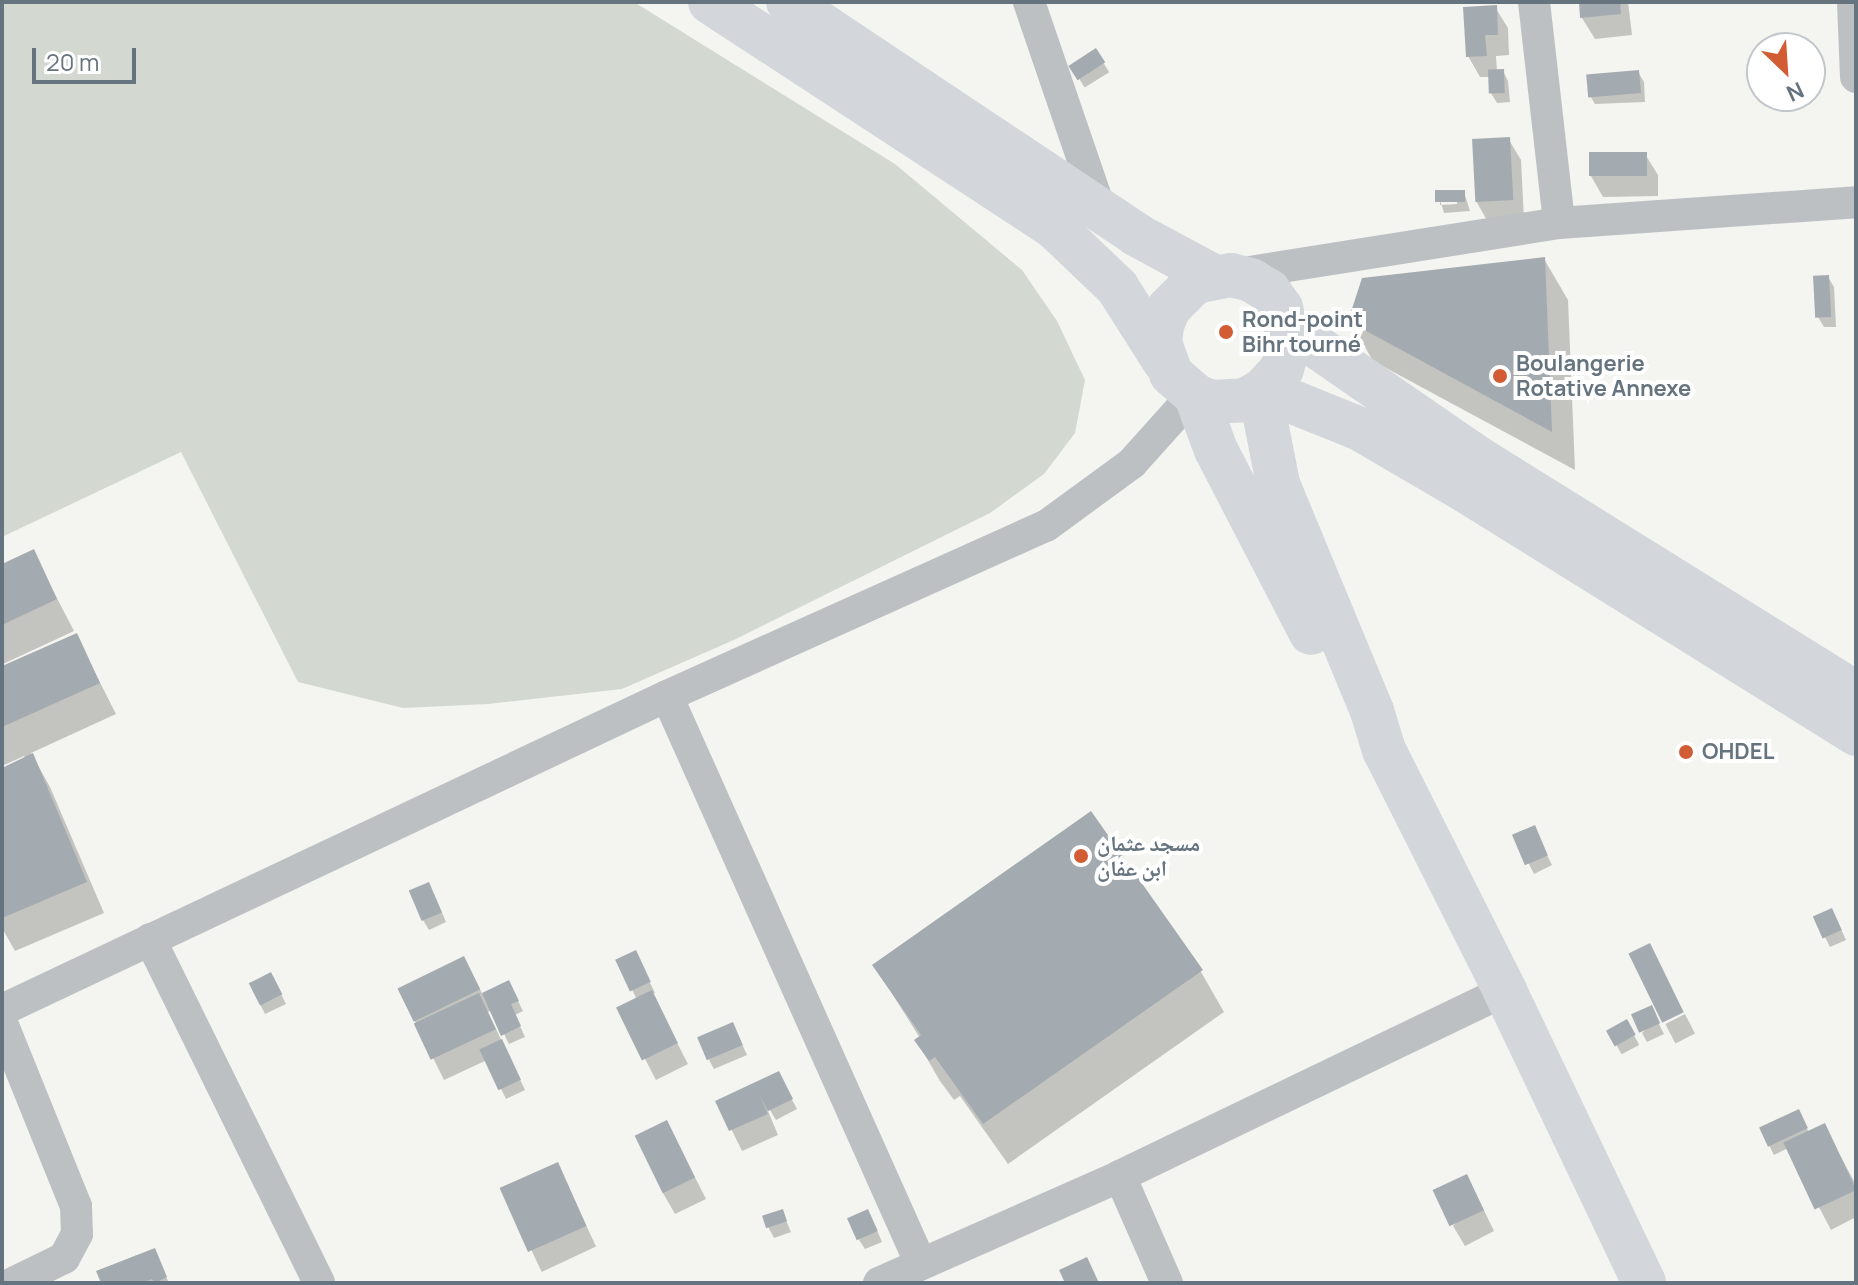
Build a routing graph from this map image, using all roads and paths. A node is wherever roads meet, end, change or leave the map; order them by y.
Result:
1 (710, 2) edge
2 (788, 2) edge
3 (1029, 2) edge
4 (1534, 2) edge
5 (1853, 2) edge
6 (1856, 77) edge
7 (1856, 202) edge
8 (1099, 207) junction
9 (1559, 223) junction
10 (1222, 275) junction
11 (1288, 327) junction
12 (1164, 361) junction
13 (1261, 391) junction
14 (1195, 396) junction
15 (1856, 693) edge
16 (667, 696) junction
17 (1856, 734) edge
18 (1384, 750) junction
19 (150, 939) junction
20 (1505, 991) junction
21 (2, 1010) edge
22 (2, 1023) edge
23 (1120, 1176) junction
24 (920, 1262) junction
25 (13, 1283) edge
26 (319, 1283) edge
27 (879, 1283) edge
28 (1167, 1283) edge
29 (1644, 1283) edge

1 - 12 main road
2 - 8 main road
3 - 8 street
4 - 9 street
5 - 6 street
7 - 9 street
8 - 10 main road
9 - 10 street
10 - 11 main road
10 - 12 main road
11 - 13 main road
11 - 15 main road
12 - 14 main road
13 - 14 main road
13 - 17 main road
13 - 18 main road
14 - 16 street
14 - 18 main road
16 - 19 street
16 - 24 street
18 - 20 main road
19 - 21 street
19 - 26 street
20 - 23 street
20 - 29 main road
22 - 25 street
23 - 24 street
23 - 28 street
24 - 27 street

